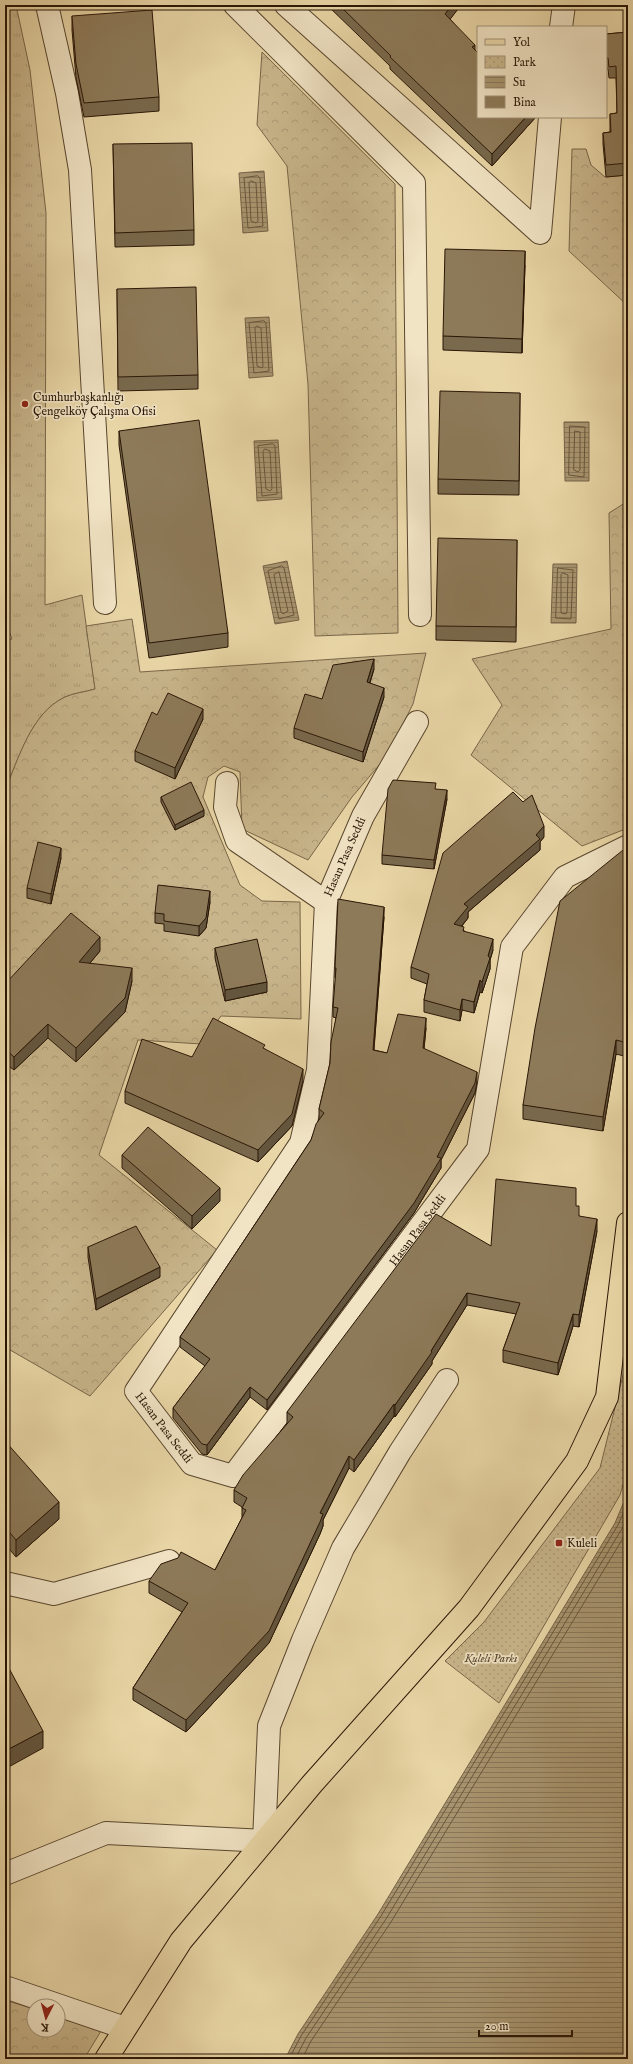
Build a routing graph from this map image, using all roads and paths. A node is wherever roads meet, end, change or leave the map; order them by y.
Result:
1 (47, 5) edge
2 (235, 5) edge
3 (286, 5) edge
4 (564, 5) edge
5 (561, 26) edge
6 (550, 118) edge
7 (105, 602) dead end
8 (420, 615) dead end
9 (417, 722) dead end
10 (227, 783) dead end
11 (628, 846) edge
12 (326, 902) junction
13 (628, 1223) edge
14 (447, 1380) dead end
15 (169, 1561) edge
16 (5, 1583) edge
17 (264, 1841) junction
18 (5, 1874) edge
19 (5, 1987) edge
20 (125, 2028) junction
21 (106, 2059) edge

1 - 7 street
2 - 8 street
3 - 6 street
4 - 5 street
9 - 12 street, Hasan Pasa Seddi
10 - 12 street
11 - 12 street, Hasan Pasa Seddi
13 - 17 main road
14 - 17 street
15 - 16 street
17 - 18 street
17 - 20 main road
19 - 20 street
20 - 21 main road

